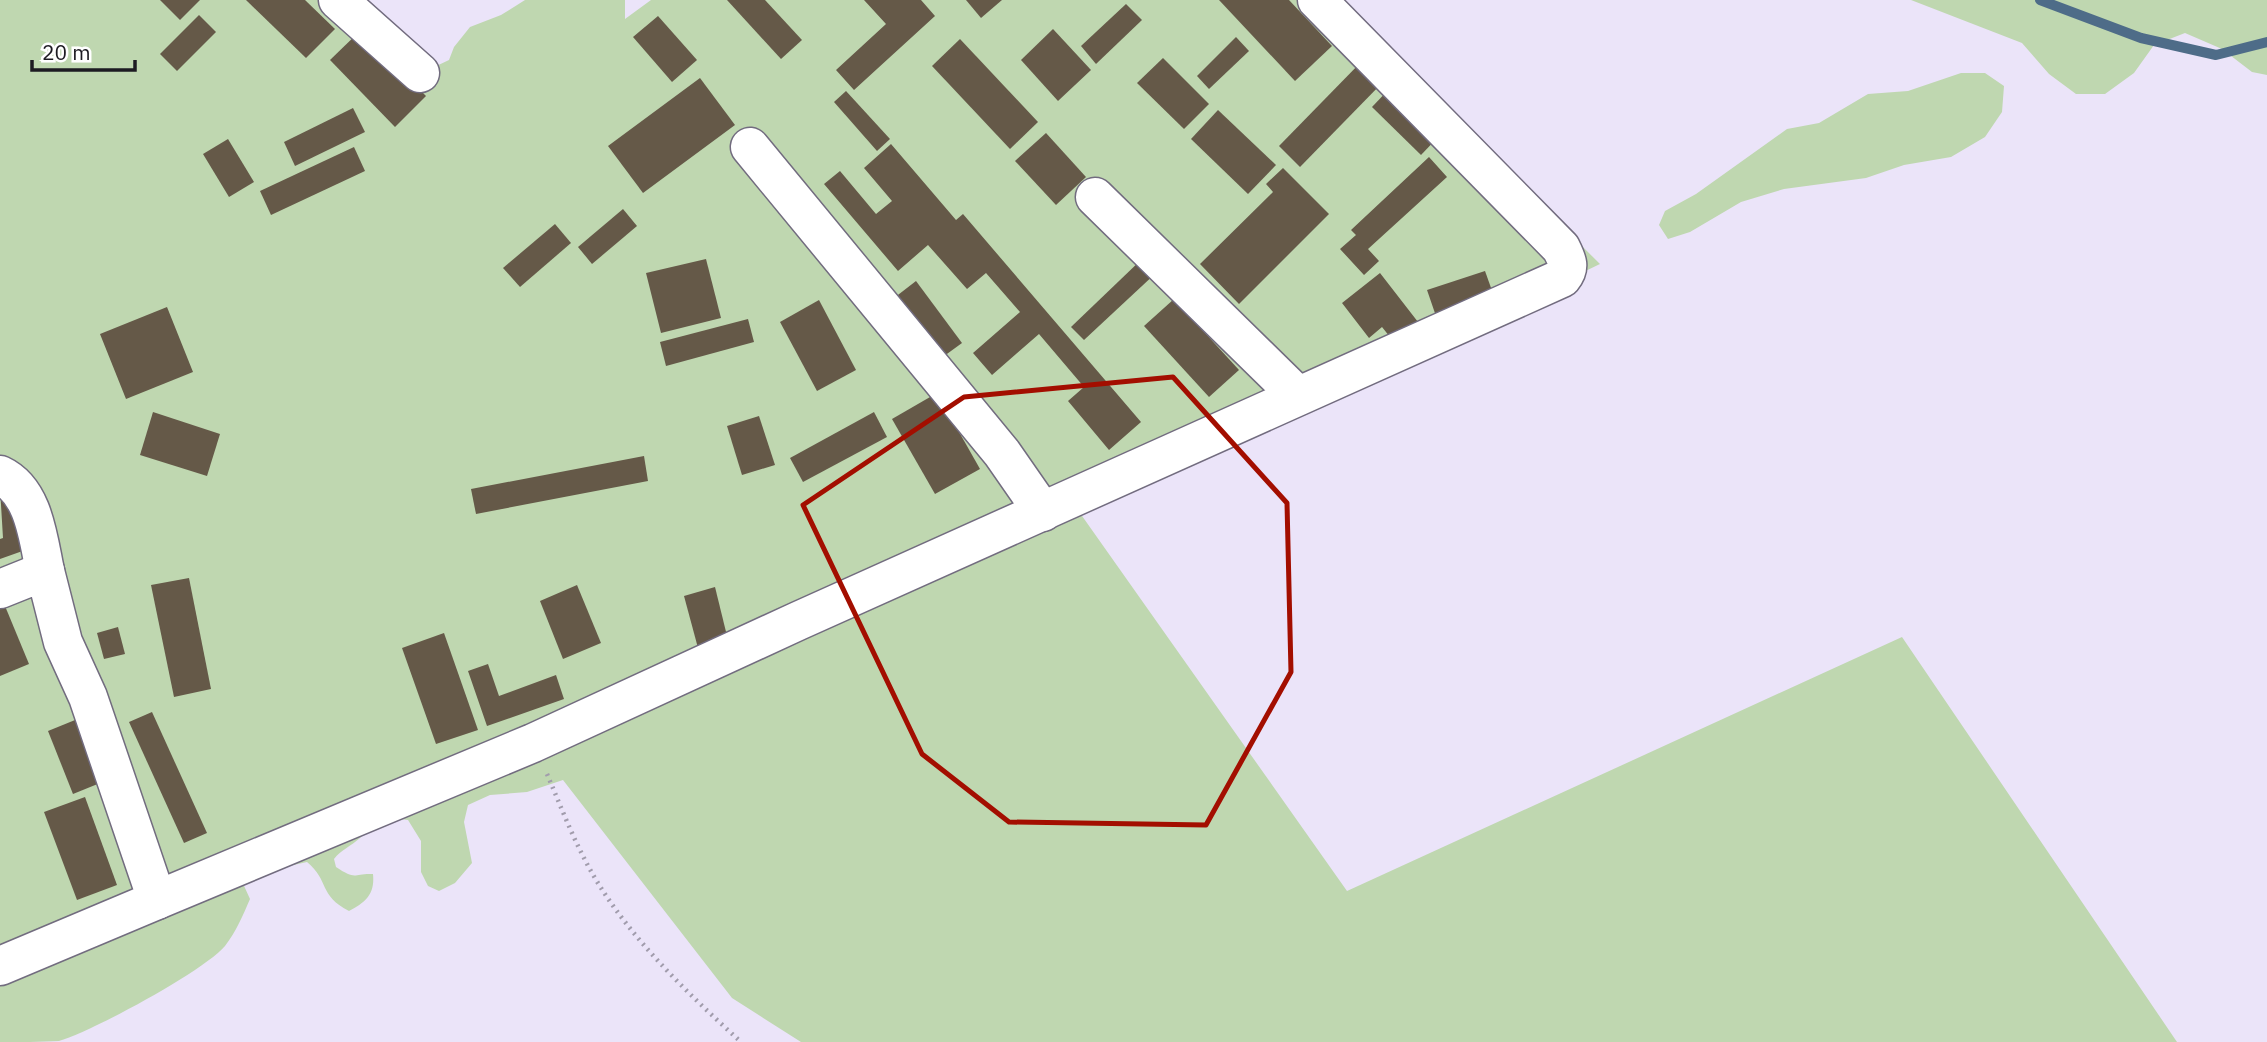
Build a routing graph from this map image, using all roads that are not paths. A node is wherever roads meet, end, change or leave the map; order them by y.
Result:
1 (338, 0) edge
2 (1317, 0) edge
3 (420, 73) dead end
4 (750, 148) dead end
5 (1095, 197) dead end
6 (1298, 396) junction
7 (0, 475) edge
8 (1044, 512) junction
9 (45, 571) junction
10 (0, 589) edge
11 (157, 900) junction
12 (0, 966) edge

1 - 3 lane
2 - 6 lane
4 - 8 lane
5 - 6 lane
6 - 8 lane
7 - 9 lane
8 - 11 lane
9 - 10 lane
9 - 11 lane
11 - 12 lane

